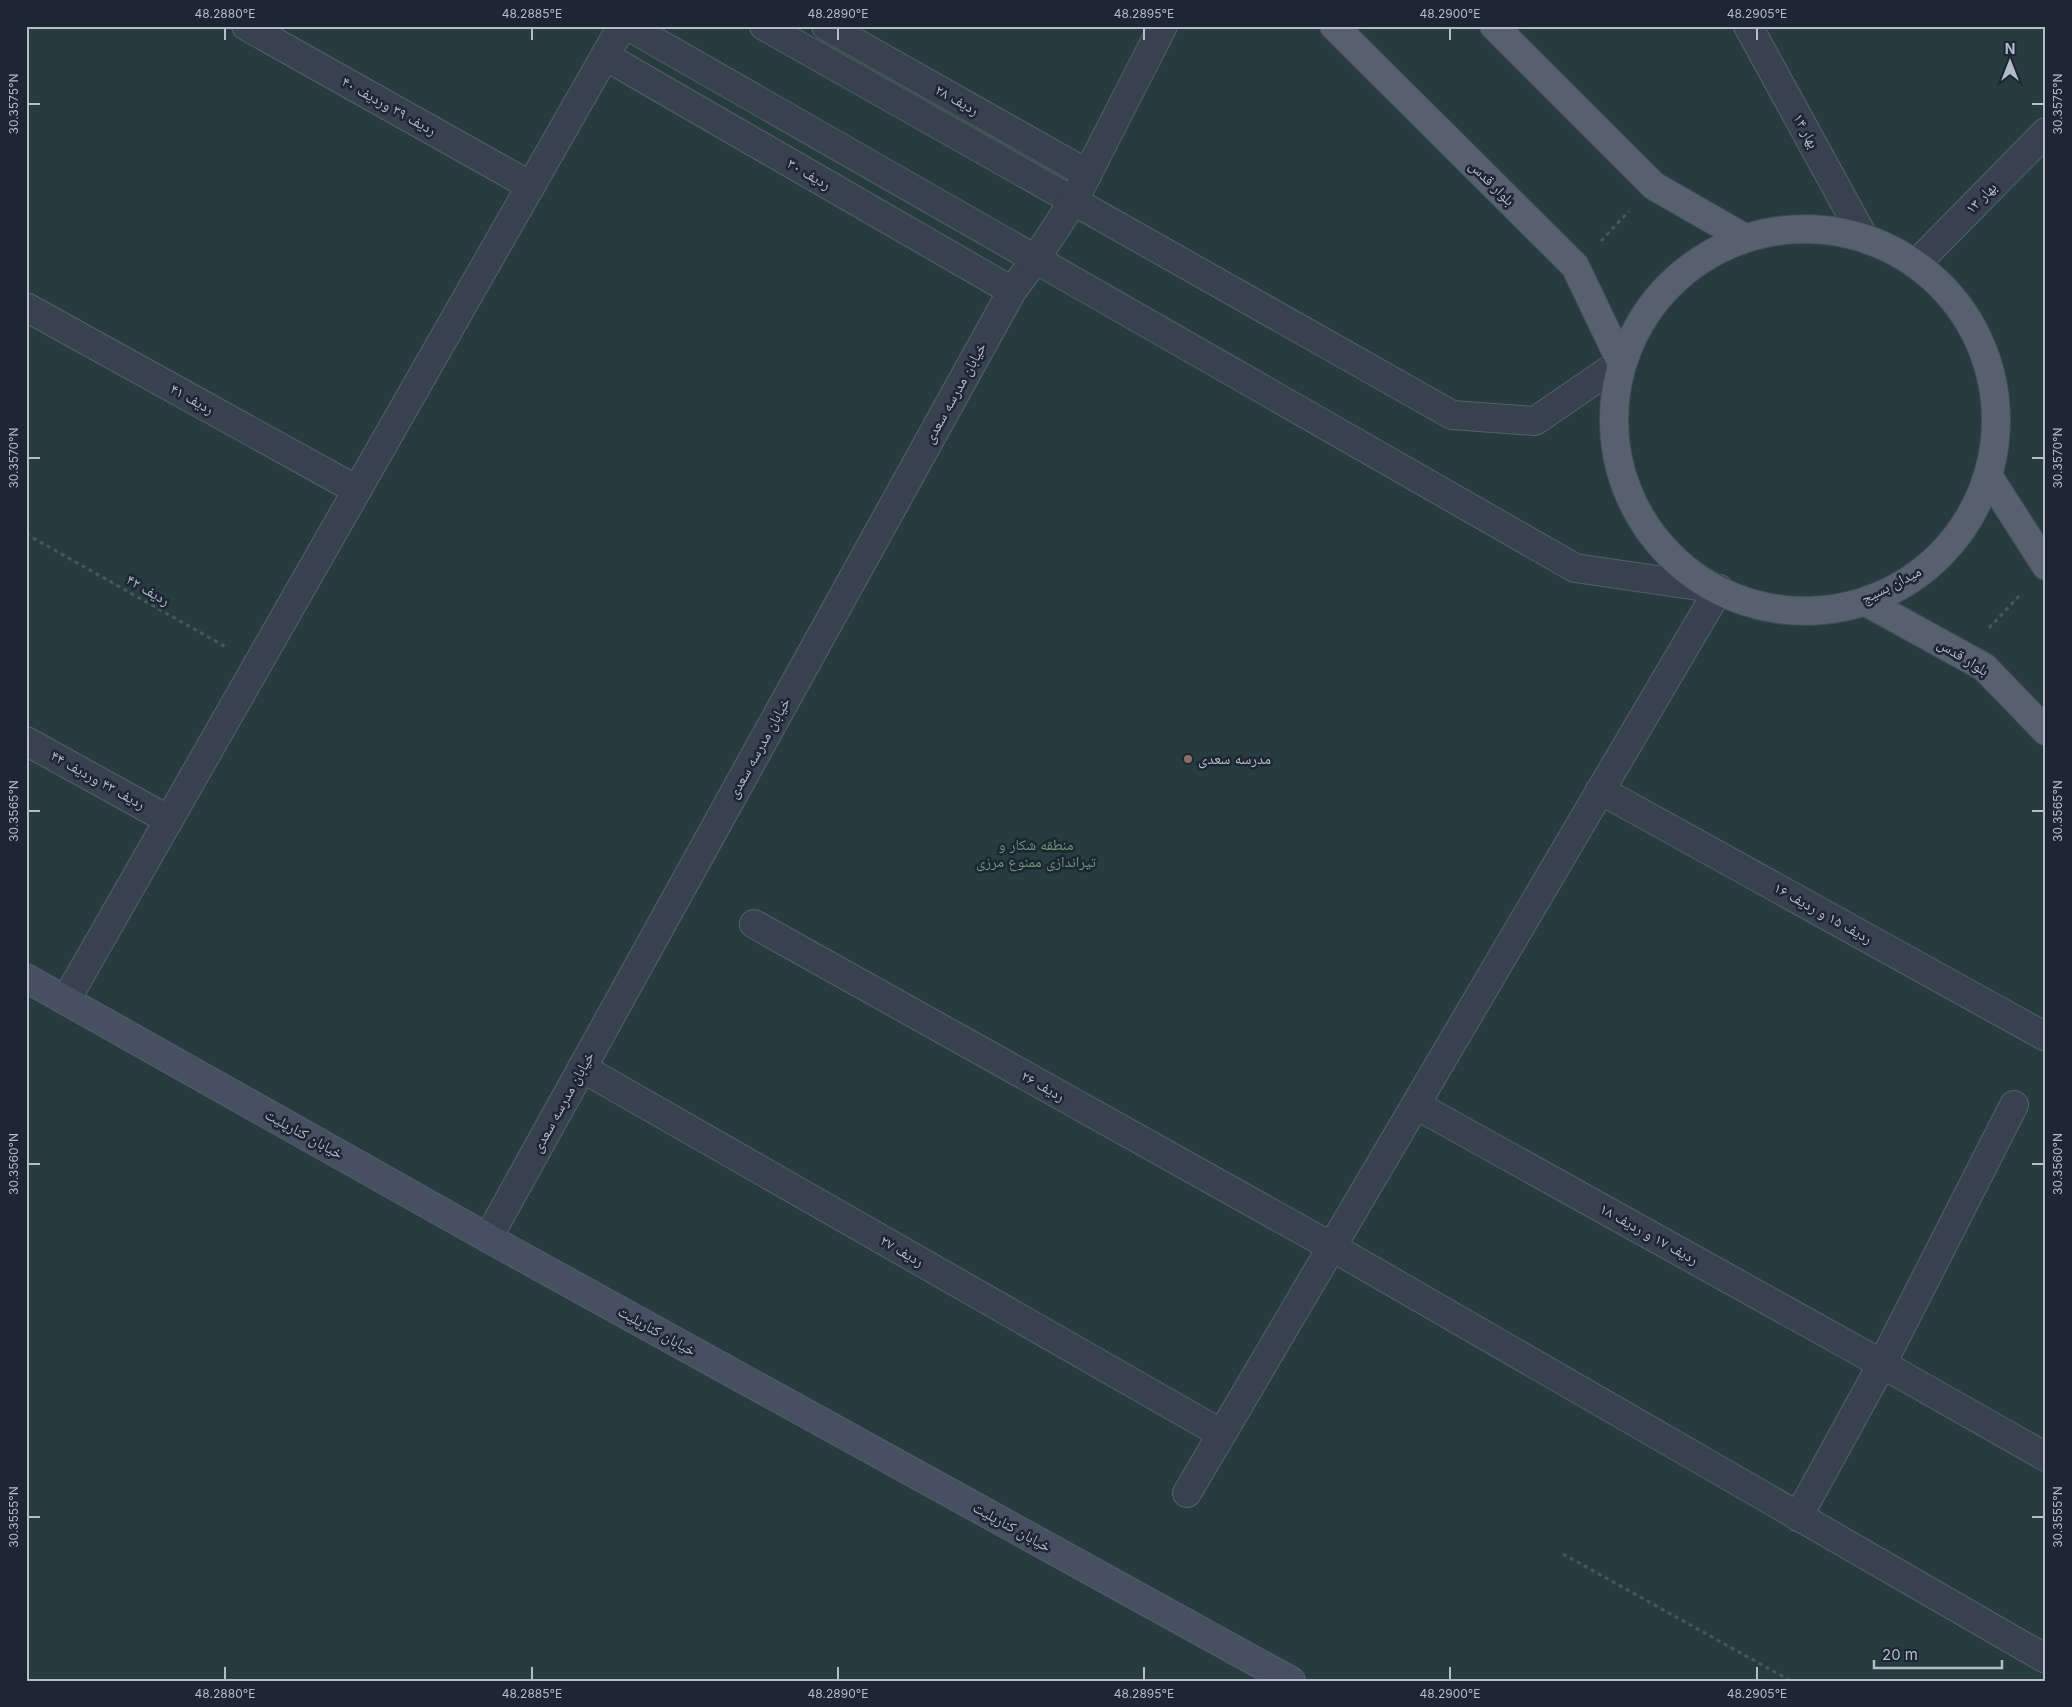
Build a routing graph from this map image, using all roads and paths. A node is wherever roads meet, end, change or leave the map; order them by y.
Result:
1 (246, 26) edge
2 (622, 26) edge
3 (628, 26) edge
4 (764, 26) edge
5 (826, 26) edge
6 (1163, 26) edge
7 (1334, 26) edge
8 (1494, 26) edge
9 (1748, 26) edge
10 (605, 56) junction
11 (2046, 132) edge
12 (1088, 174) junction
13 (531, 186) junction
14 (1654, 186) junction
15 (1074, 200) junction
16 (1863, 236) junction
17 (1743, 237) junction
18 (1034, 260) junction
19 (1917, 263) junction
20 (1575, 266) junction
21 (1012, 291) junction
22 (26, 307) edge
23 (1621, 362) junction
24 (1989, 477) junction
25 (357, 490) junction
26 (26, 534) edge
27 (2046, 566) edge
28 (2027, 587) dead end
29 (1719, 589) junction
30 (1866, 602) junction
31 (1964, 655) junction
32 (258, 665) junction
33 (2046, 731) edge
34 (26, 741) edge
35 (1600, 790) junction
36 (169, 820) junction
37 (754, 924) dead end
38 (26, 978) edge
39 (66, 1000) junction
40 (2045, 1037) edge
41 (582, 1068) junction
42 (1416, 1104) junction
43 (2014, 1104) dead end
44 (488, 1238) junction
45 (1332, 1247) junction
46 (1882, 1364) junction
47 (1222, 1434) junction
48 (2046, 1457) edge
49 (1187, 1493) dead end
50 (1798, 1517) junction
51 (1562, 1554) dead end
52 (2046, 1659) edge
53 (1290, 1681) edge
54 (1791, 1681) edge

1 - 13 street, ردیف ۳۹ وردیف ۴۰
2 - 10 street
3 - 18 street
4 - 15 street
5 - 12 street, ردیف ۲۸
6 - 12 street, خیابان مدرسه سعدی
7 - 20 main road, بلوار قدس
8 - 14 main road
9 - 16 street, بهار ۱۴
10 - 13 street
10 - 21 street, ردیف ۳۰
11 - 19 street, بهار ۱۳
12 - 15 street, خیابان مدرسه سعدی
13 - 25 street
14 - 17 main road
14 - 20 path
15 - 18 street, خیابان مدرسه سعدی
15 - 23 street
16 - 17 main road, میدان بسیج
16 - 19 main road, میدان بسیج
17 - 23 main road, میدان بسیج
18 - 21 street, خیابان مدرسه سعدی
18 - 29 street
19 - 24 main road, میدان بسیج
20 - 23 main road, بلوار قدس
21 - 41 street, خیابان مدرسه سعدی
22 - 25 street, ردیف ۴۱
23 - 29 main road, میدان بسیج
24 - 27 main road
24 - 30 main road, میدان بسیج
25 - 32 street
26 - 32 path, ردیف ۴۲
28 - 31 path
29 - 30 main road, میدان بسیج
29 - 35 street
30 - 31 main road, بلوار قدس
31 - 33 main road, بلوار قدس
32 - 36 street
34 - 36 street, ردیف ۴۳ وردیف ۴۴
35 - 40 street, ردیف ۱۵ و ردیف ۱۶
35 - 42 street
36 - 39 street
37 - 45 street, ردیف ۲۶
38 - 39 main road, خیابان کنارپلیت
39 - 44 main road, خیابان کنارپلیت
41 - 44 street, خیابان مدرسه سعدی
41 - 47 street, ردیف ۲۷
42 - 45 street
42 - 46 street, ردیف ۱۷ و ردیف ۱۸
43 - 46 street
44 - 53 main road, خیابان کنارپلیت
45 - 47 street
45 - 50 street, ردیف ۲۶
46 - 48 street, ردیف ۱۷ و ردیف ۱۸
46 - 50 street
47 - 49 street
50 - 52 street, ردیف ۲۶
51 - 54 path

